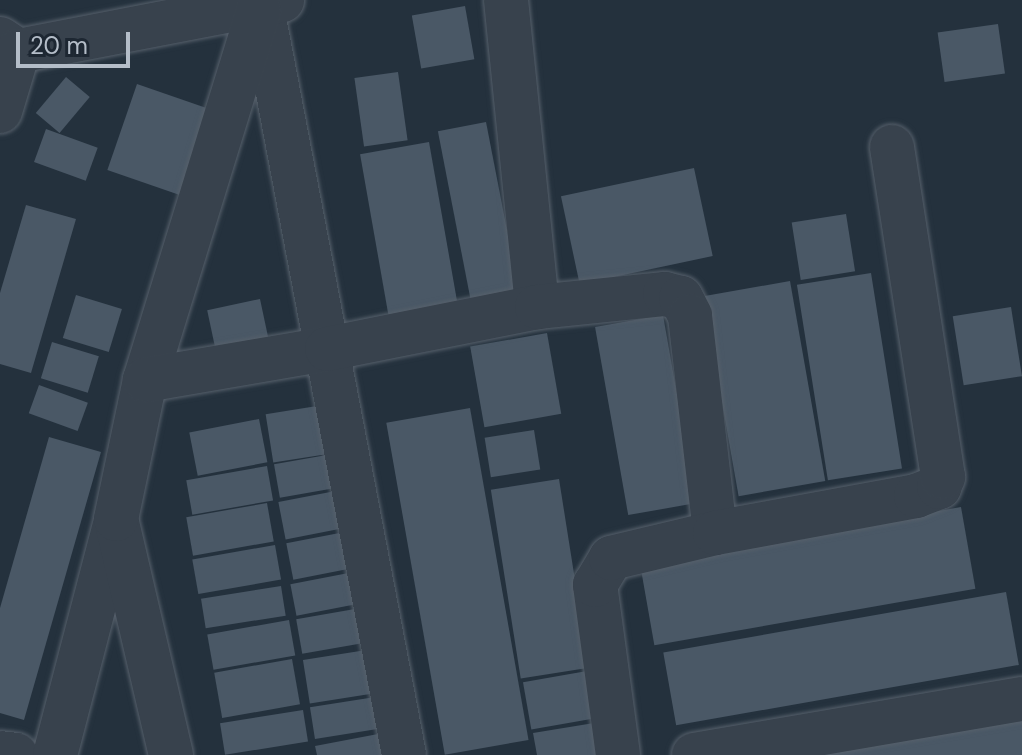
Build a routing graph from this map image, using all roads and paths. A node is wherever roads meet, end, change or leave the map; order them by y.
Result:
1 (506, 0) edge
2 (272, 2) edge
3 (9, 45) edge
4 (0, 111) edge
5 (892, 147) dead end
6 (537, 307) junction
7 (327, 349) junction
8 (145, 380) junction
9 (116, 519) junction
10 (715, 533) junction
11 (1022, 699) edge
12 (0, 753) edge
13 (16, 755) edge
14 (55, 755) edge
15 (171, 755) edge
16 (404, 755) edge
17 (618, 755) edge
18 (694, 755) edge

1 - 6 street
2 - 3 street
2 - 7 street
2 - 8 street
3 - 4 street
5 - 10 street
6 - 7 street
6 - 10 street
7 - 8 street
7 - 16 street
8 - 9 street
9 - 14 street
9 - 15 street
10 - 17 street
11 - 18 street
12 - 13 street

